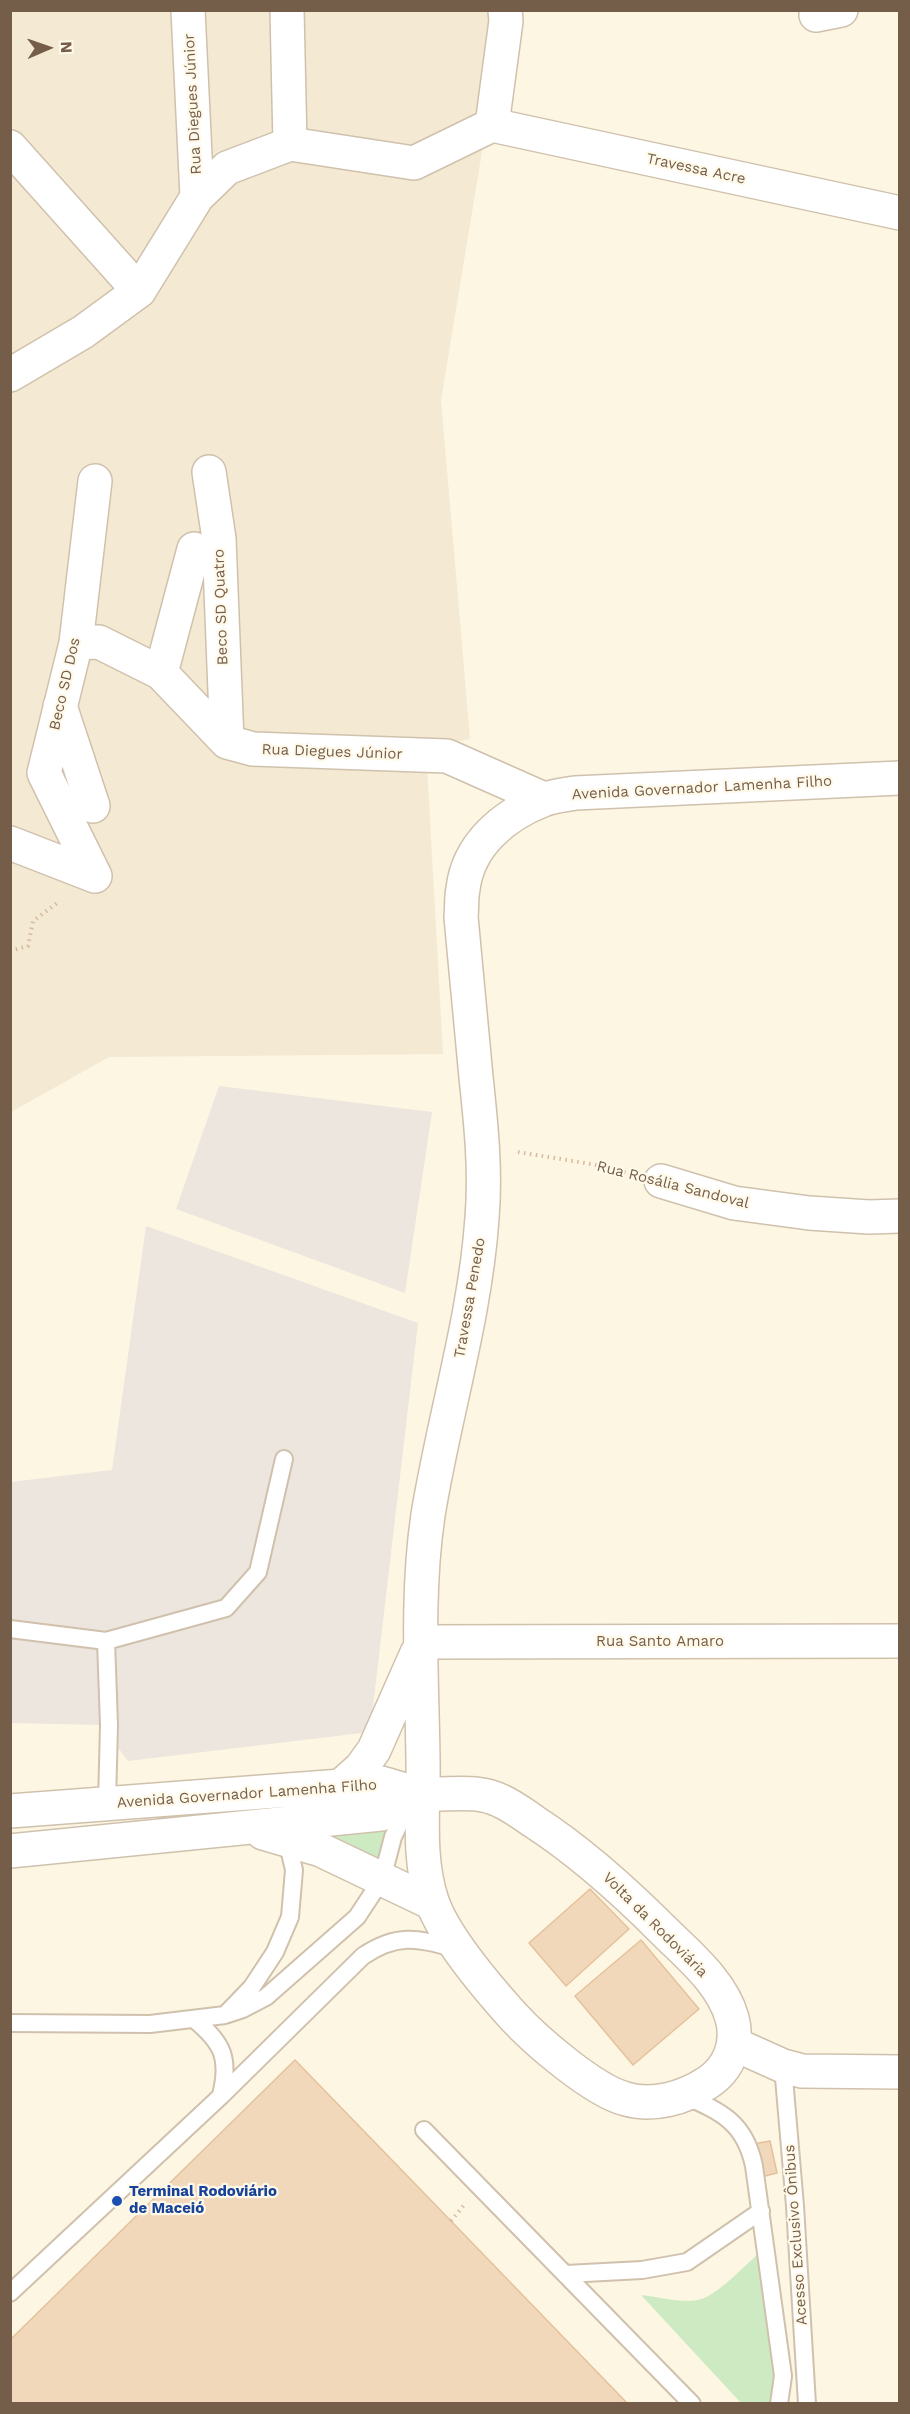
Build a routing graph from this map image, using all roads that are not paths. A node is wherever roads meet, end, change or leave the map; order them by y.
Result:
1 (188, 10) edge
2 (286, 10) edge
3 (505, 10) edge
4 (492, 125) junction
5 (290, 144) junction
6 (10, 147) edge
7 (197, 197) junction
8 (900, 213) edge
9 (139, 291) junction
10 (10, 375) edge
11 (209, 472) dead end
12 (95, 481) dead end
13 (194, 549) dead end
14 (76, 643) junction
15 (161, 673) junction
16 (60, 706) junction
17 (227, 742) junction
18 (900, 778) edge
19 (544, 799) junction
20 (93, 806) dead end
21 (508, 817) joint
22 (10, 843) edge
23 (661, 1181) road end
24 (900, 1216) edge
25 (284, 1459) dead end
26 (10, 1629) edge
27 (106, 1641) junction
28 (900, 1641) edge
29 (421, 1642) junction
30 (342, 1785) junction
31 (464, 1792) junction
32 (424, 1794) junction
33 (106, 1803) junction
34 (10, 1811) edge
35 (237, 1828) junction
36 (279, 1836) junction
37 (423, 1836) junction
38 (10, 1851) edge
39 (382, 1879) junction
40 (432, 1903) junction
41 (460, 1950) junction
42 (225, 2015) junction
43 (195, 2020) junction
44 (10, 2024) edge
45 (734, 2044) junction
46 (783, 2066) junction
47 (900, 2072) edge
48 (684, 2095) junction
49 (221, 2096) junction
50 (424, 2130) dead end
51 (760, 2211) junction
52 (566, 2274) junction
53 (10, 2293) edge
54 (692, 2403) edge
55 (779, 2403) edge
56 (807, 2403) edge

1 - 7 street, Rua Diegues Júnior
2 - 5 street
3 - 4 street
4 - 5 street, Rua Diegues Júnior
4 - 8 street, Travessa Acre
5 - 7 street, Rua Diegues Júnior
6 - 9 street
7 - 9 street, Rua Diegues Júnior
9 - 10 street
11 - 17 street, Beco SD Quatro
12 - 14 street, Beco SD Dos
13 - 15 street
14 - 15 street
14 - 16 street, Beco SD Dos
15 - 17 street
16 - 20 street
16 - 22 street, Beco SD Dos
17 - 19 street, Rua Diegues Júnior
18 - 19 street, Avenida Governador Lamenha Filho
19 - 21 street, Avenida Governador Lamenha Filho
21 - 29 street, Travessa Penedo
23 - 24 street, Rua Rosália Sandoval
25 - 27 lane
26 - 27 lane
27 - 33 lane
28 - 29 street, Rua Santo Amaro
29 - 30 street
29 - 32 street, Travessa Penedo
30 - 32 street, Avenida Governador Lamenha Filho
30 - 33 street, Avenida Governador Lamenha Filho
31 - 32 street, Volta da Rodoviária
31 - 37 street
31 - 45 street, Volta da Rodoviária
32 - 35 street, Avenida Governador Lamenha Filho
32 - 37 street
32 - 39 lane
33 - 34 street, Avenida Governador Lamenha Filho
35 - 36 street
35 - 38 street, Avenida Governador Lamenha Filho
36 - 39 street
36 - 42 lane
37 - 40 street
39 - 40 street
39 - 42 lane
40 - 41 street
41 - 48 street
41 - 49 lane
42 - 43 lane
43 - 44 lane
43 - 49 lane
45 - 46 street
45 - 48 street
46 - 47 street
46 - 56 lane, Acesso Exclusivo Ônibus
48 - 51 lane, Acesso Exclusivo Ônibus
49 - 53 lane
50 - 52 lane
51 - 52 lane
51 - 55 lane, Acesso Exclusivo Ônibus
52 - 54 lane

